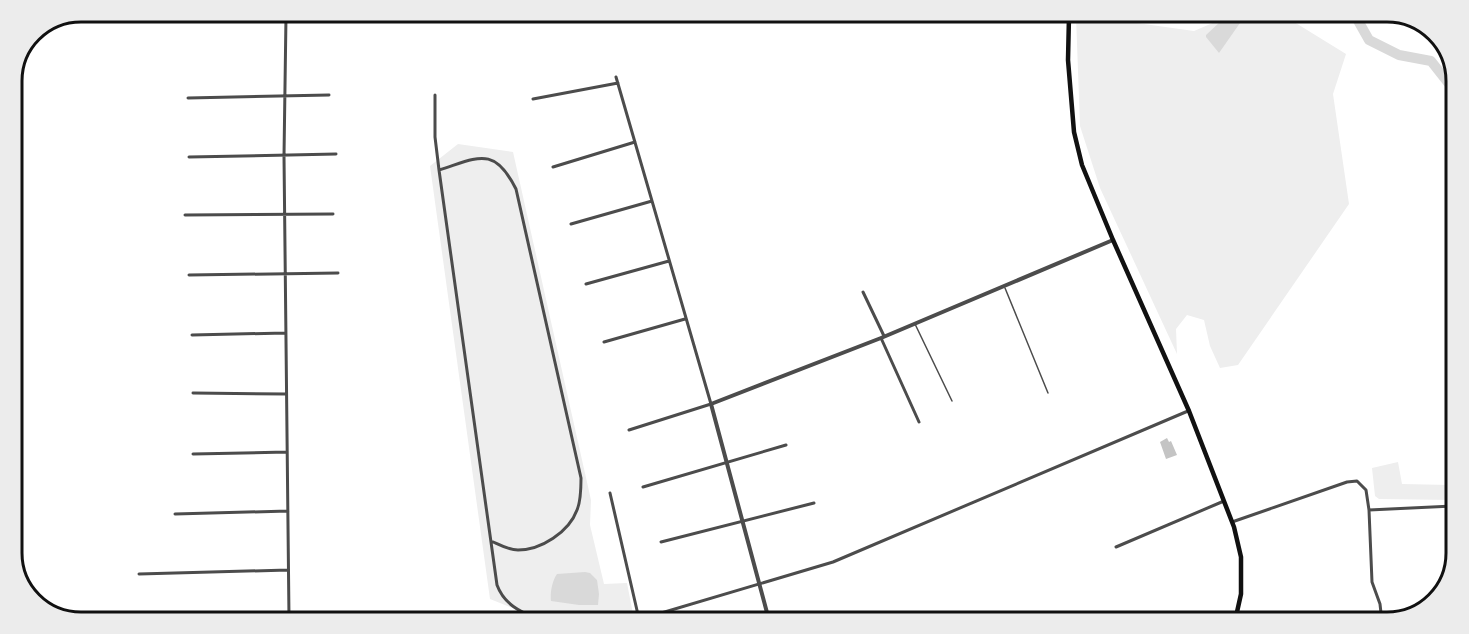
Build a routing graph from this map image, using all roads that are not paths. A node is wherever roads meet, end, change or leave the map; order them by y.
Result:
1 (286, 22) edge
2 (1069, 22) edge
3 (616, 77) dead end
4 (618, 83) junction
5 (329, 94) dead end
6 (435, 95) dead end
7 (285, 97) junction
8 (188, 98) dead end
9 (533, 99) dead end
10 (635, 142) junction
11 (336, 154) dead end
12 (284, 156) junction
13 (189, 157) dead end
14 (553, 168) dead end
15 (439, 170) junction
16 (652, 201) junction
17 (333, 214) dead end
18 (185, 215) dead end
19 (285, 216) junction
20 (571, 224) dead end
21 (1113, 240) junction
22 (669, 261) junction
23 (285, 273) junction
24 (338, 273) dead end
25 (189, 275) dead end
26 (586, 284) dead end
27 (1005, 287) junction
28 (863, 292) dead end
29 (685, 319) junction
30 (915, 324) junction
31 (285, 333) junction
32 (192, 335) dead end
33 (883, 338) junction
34 (604, 342) dead end
35 (193, 393) dead end
36 (1048, 393) dead end
37 (286, 394) junction
38 (952, 401) dead end
39 (711, 404) junction
40 (1189, 411) junction
41 (919, 423) dead end
42 (629, 430) dead end
43 (786, 445) dead end
44 (287, 452) junction
45 (193, 454) dead end
46 (726, 463) junction
47 (643, 487) dead end
48 (610, 493) dead end
49 (1224, 501) junction
50 (814, 503) dead end
51 (1446, 506) edge
52 (1369, 510) junction
53 (288, 511) junction
54 (175, 514) dead end
55 (742, 521) junction
56 (1232, 522) junction
57 (491, 541) junction
58 (661, 542) dead end
59 (1116, 547) dead end
60 (288, 570) junction
61 (139, 574) dead end
62 (758, 584) junction
63 (289, 612) edge
64 (524, 612) edge
65 (638, 612) edge
66 (660, 612) edge
67 (767, 612) edge
68 (1237, 612) edge
69 (1381, 612) edge

1 - 7 street
2 - 21 main road
3 - 4 street
4 - 9 street
4 - 10 street
5 - 7 street
6 - 15 street
7 - 8 street
7 - 12 street
10 - 14 street
10 - 16 street
11 - 12 street
12 - 13 street
12 - 19 street
15 - 57 street
15 - 57 street
16 - 20 street
16 - 22 street
17 - 19 street
18 - 19 street
19 - 23 street
21 - 27 street
21 - 40 main road
22 - 26 street
22 - 29 street
23 - 24 street
23 - 25 street
23 - 31 street
27 - 30 street
27 - 36 lane
28 - 33 street
29 - 34 street
29 - 39 street
30 - 33 street
30 - 38 lane
31 - 32 street
31 - 37 street
33 - 39 street
33 - 41 street
35 - 37 street
37 - 44 street
39 - 42 street
39 - 46 street
40 - 49 main road
40 - 62 street
43 - 46 street
44 - 45 street
44 - 53 street
46 - 47 street
46 - 55 street
48 - 65 street
49 - 56 main road
49 - 59 street
50 - 55 street
51 - 52 street
52 - 56 street
52 - 69 street
53 - 54 street
53 - 60 street
55 - 58 street
55 - 62 street
56 - 68 main road
57 - 64 street
60 - 61 street
60 - 63 street
62 - 66 street
62 - 67 street

